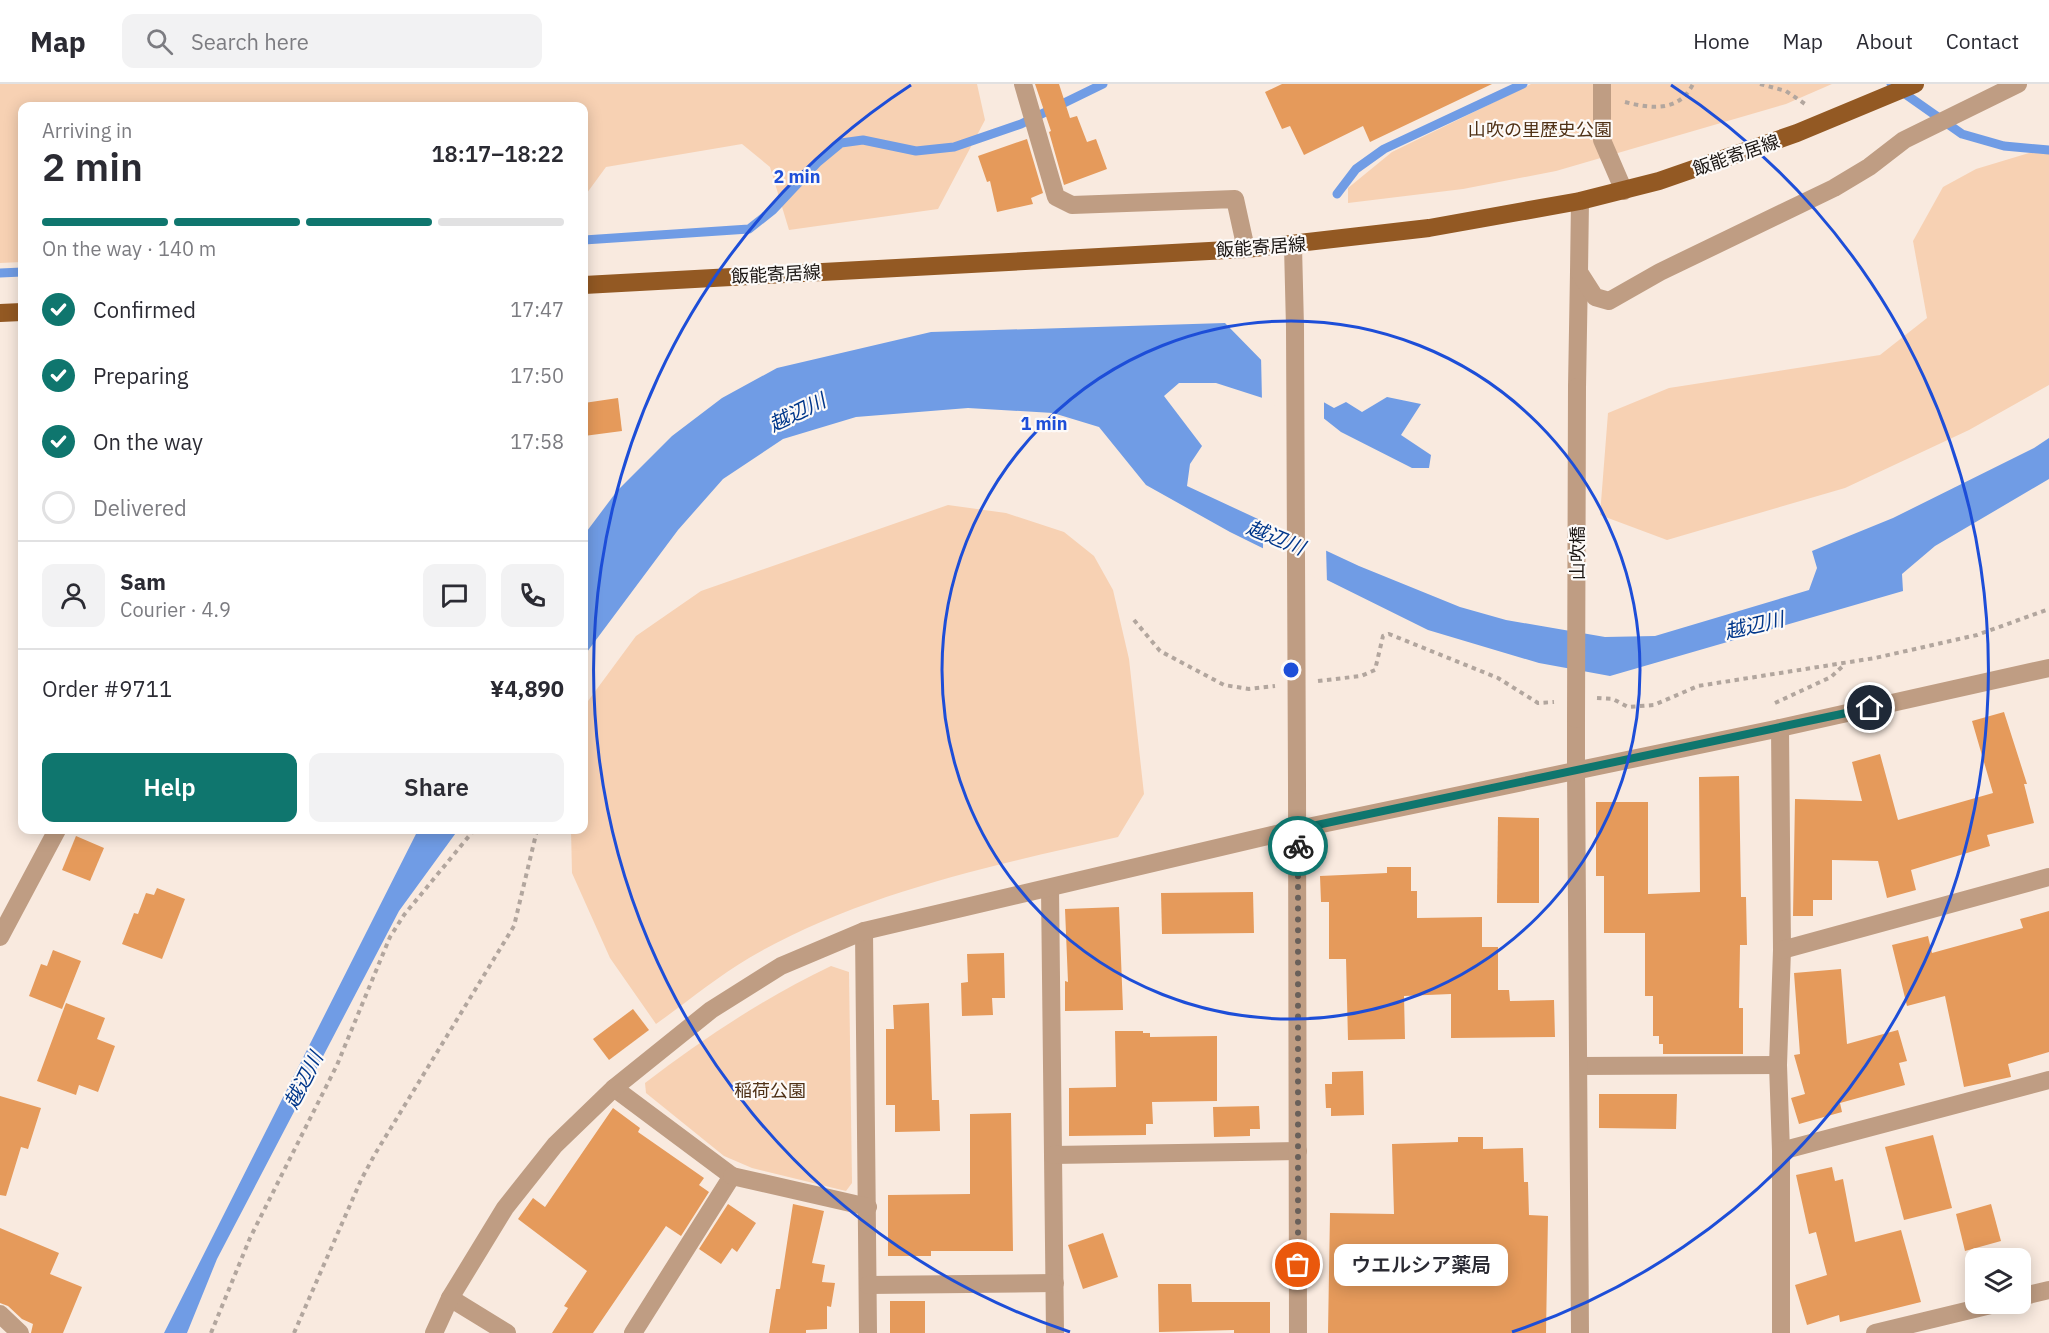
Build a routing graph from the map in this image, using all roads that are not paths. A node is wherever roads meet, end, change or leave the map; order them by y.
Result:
1 (1023, 84) edge
2 (1916, 84) edge
3 (2018, 84) edge
4 (1602, 88) edge
5 (1623, 191) junction
6 (1580, 201) junction
7 (1293, 246) junction
8 (1246, 249) junction
9 (1579, 272) junction
10 (588, 285) edge
11 (18, 312) edge
12 (0, 313) edge
13 (2049, 668) edge
14 (1780, 728) junction
15 (1576, 769) junction
16 (1298, 829) junction
17 (55, 834) edge
18 (2049, 877) edge
19 (1050, 888) junction
20 (864, 931) junction
21 (0, 937) edge
22 (1782, 950) junction
23 (1778, 1065) junction
24 (1580, 1066) junction
25 (2049, 1080) edge
26 (614, 1088) junction
27 (1298, 1151) junction
28 (1781, 1151) junction
29 (1053, 1155) junction
30 (732, 1176) junction
31 (868, 1207) junction
32 (1054, 1283) junction
33 (868, 1285) junction
34 (2049, 1290) edge
35 (2031, 1294) edge
36 (450, 1298) junction
37 (1965, 1311) edge
38 (0, 1314) edge
39 (20, 1333) edge
40 (434, 1333) edge
41 (507, 1333) edge
42 (633, 1333) edge
43 (868, 1333) edge
44 (1055, 1333) edge
45 (1298, 1333) edge
46 (1580, 1333) edge
47 (1781, 1333) edge
48 (1875, 1333) edge

1 - 8 street
2 - 5 main road, 飯能寄居線
3 - 9 street
4 - 5 street
5 - 6 main road, 飯能寄居線
6 - 7 main road, 飯能寄居線
6 - 9 street, 山吹橋
7 - 8 main road, 飯能寄居線
7 - 16 street, bridge
8 - 10 main road, 飯能寄居線
9 - 15 street, 山吹橋, bridge
11 - 12 main road
13 - 14 street
14 - 15 street
14 - 22 street
15 - 16 street
15 - 24 street, 山吹橋
16 - 19 street
16 - 27 street
17 - 21 street
18 - 22 street
19 - 20 street
19 - 29 street
20 - 26 street
20 - 31 street
22 - 23 street
23 - 24 street
23 - 28 street
24 - 46 street, 山吹橋
25 - 28 street
26 - 30 street
26 - 36 street
27 - 29 street
27 - 45 street
28 - 47 street
29 - 32 street
30 - 31 street
30 - 42 street
31 - 33 street
32 - 33 street
32 - 44 street
33 - 43 street
34 - 35 street
36 - 40 street
36 - 41 street
37 - 48 street
38 - 39 street

